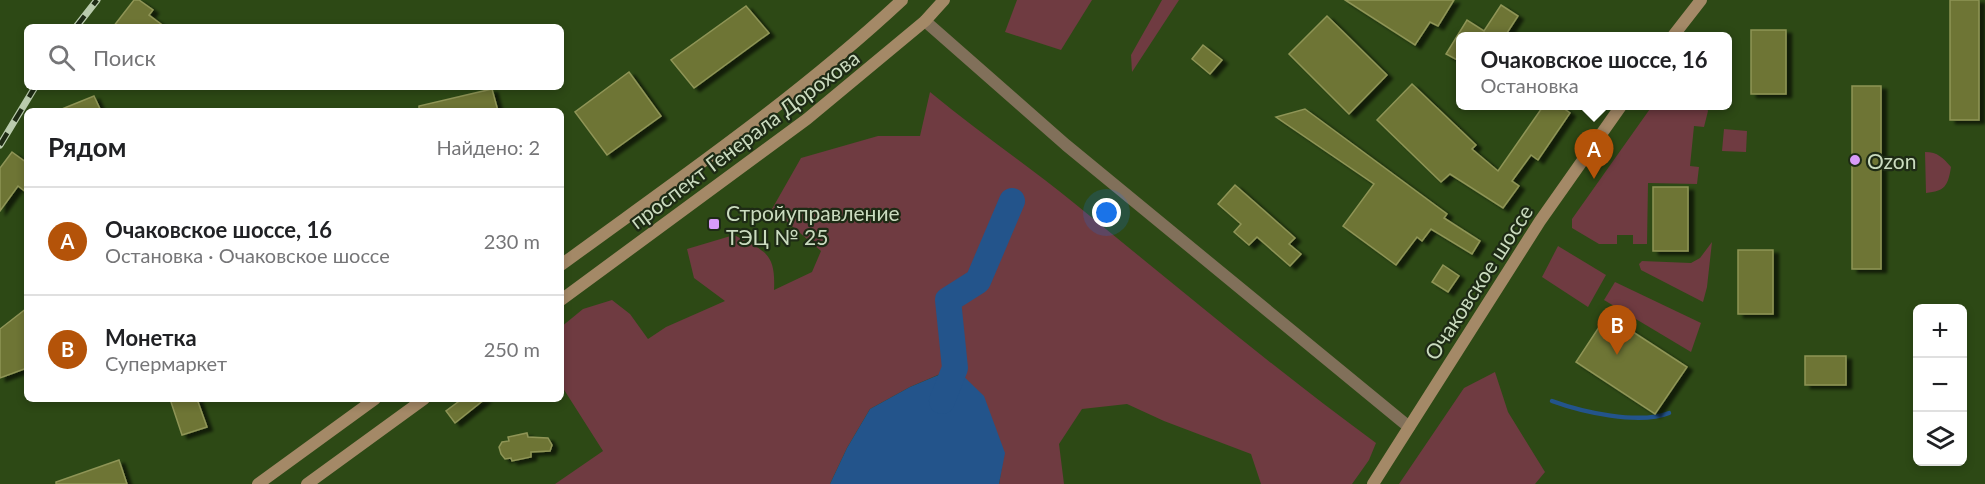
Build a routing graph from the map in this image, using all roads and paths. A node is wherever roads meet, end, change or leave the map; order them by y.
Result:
1 (902, 0) edge
2 (944, 0) edge
3 (1701, 0) edge
4 (925, 21) junction
5 (1676, 32) edge
6 (1618, 110) edge
7 (564, 263) edge
8 (564, 298) edge
9 (371, 402) edge
10 (420, 402) edge
11 (1409, 427) junction
12 (258, 484) edge
13 (307, 484) edge
14 (1373, 484) edge

1 - 7 main road, проспект Генерала Дорохова
2 - 4 main road, проспект Генерала Дорохова
3 - 5 main road
4 - 8 main road, проспект Генерала Дорохова
4 - 11 street
6 - 11 main road, Очаковское шоссе
9 - 12 main road
10 - 13 main road
11 - 14 main road, Очаковское шоссе

